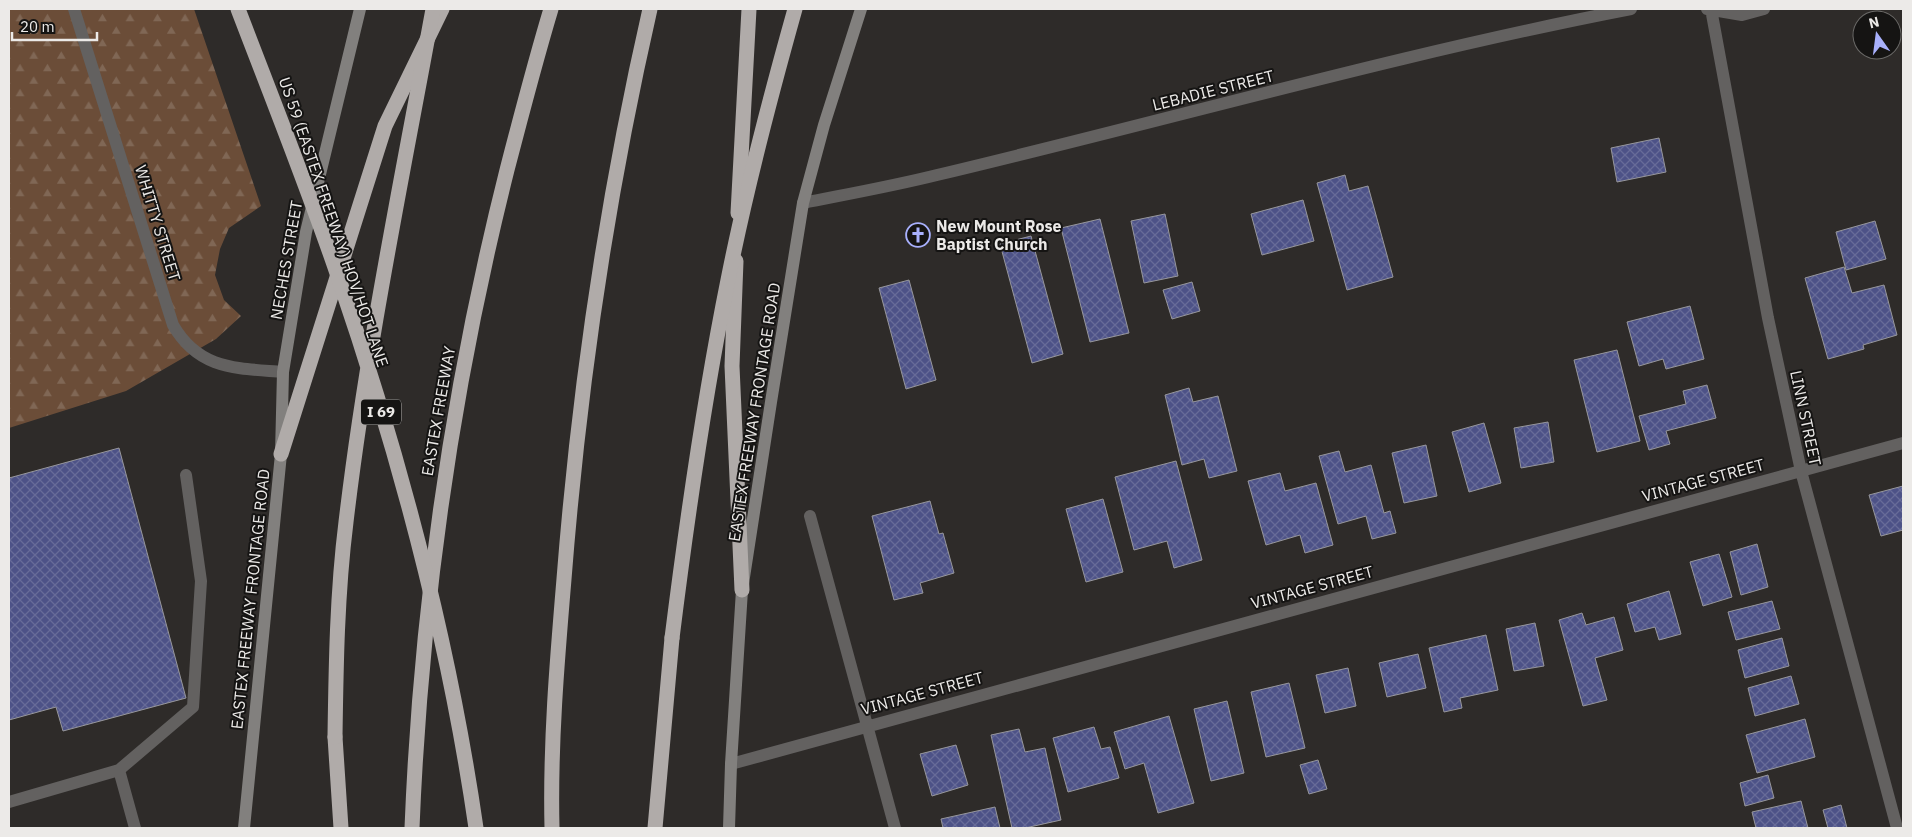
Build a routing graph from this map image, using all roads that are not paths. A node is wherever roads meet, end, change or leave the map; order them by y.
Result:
1 (74, 9) edge
2 (238, 9) edge
3 (360, 9) edge
4 (433, 9) edge
5 (442, 9) edge
6 (552, 9) edge
7 (650, 9) edge
8 (749, 9) edge
9 (795, 9) edge
10 (861, 9) edge
11 (1631, 9) edge
12 (1710, 9) edge
13 (1764, 9) edge
14 (804, 203) junction
15 (283, 372) junction
16 (1903, 443) edge
17 (281, 454) junction
18 (1800, 471) junction
19 (186, 475) dead end
20 (810, 516) dead end
21 (742, 590) junction
22 (867, 725) junction
23 (731, 764) junction
24 (120, 770) junction
25 (9, 802) edge
26 (135, 828) edge
27 (244, 828) edge
28 (341, 828) edge
29 (412, 828) edge
30 (476, 828) edge
31 (552, 828) edge
32 (655, 828) edge
33 (729, 828) edge
34 (895, 828) edge
35 (1897, 828) edge

1 - 15 street, WHITTY STREET
2 - 30 highway, US 59 (EASTEX FREEWAY) HOV/HOT LANE / I 69, bridge
3 - 15 main road, NECHES STREET
4 - 28 highway, bridge
5 - 17 highway
6 - 29 highway, EASTEX FREEWAY
7 - 31 highway
8 - 21 highway
9 - 32 highway, bridge
10 - 14 main road, EASTEX FREEWAY FRONTAGE ROAD
11 - 14 street, LEBADIE STREET
12 - 13 street
12 - 18 street, LINN STREET
14 - 21 main road, EASTEX FREEWAY FRONTAGE ROAD
15 - 17 main road, EASTEX FREEWAY FRONTAGE ROAD
16 - 18 street, VINTAGE STREET
17 - 27 main road, EASTEX FREEWAY FRONTAGE ROAD
18 - 22 street, VINTAGE STREET
18 - 35 street, LINN STREET
19 - 24 street
20 - 22 street
21 - 23 main road, EASTEX FREEWAY FRONTAGE ROAD
22 - 23 street, VINTAGE STREET
22 - 34 street
23 - 33 main road, EASTEX FREEWAY FRONTAGE ROAD
24 - 25 street
24 - 26 street

